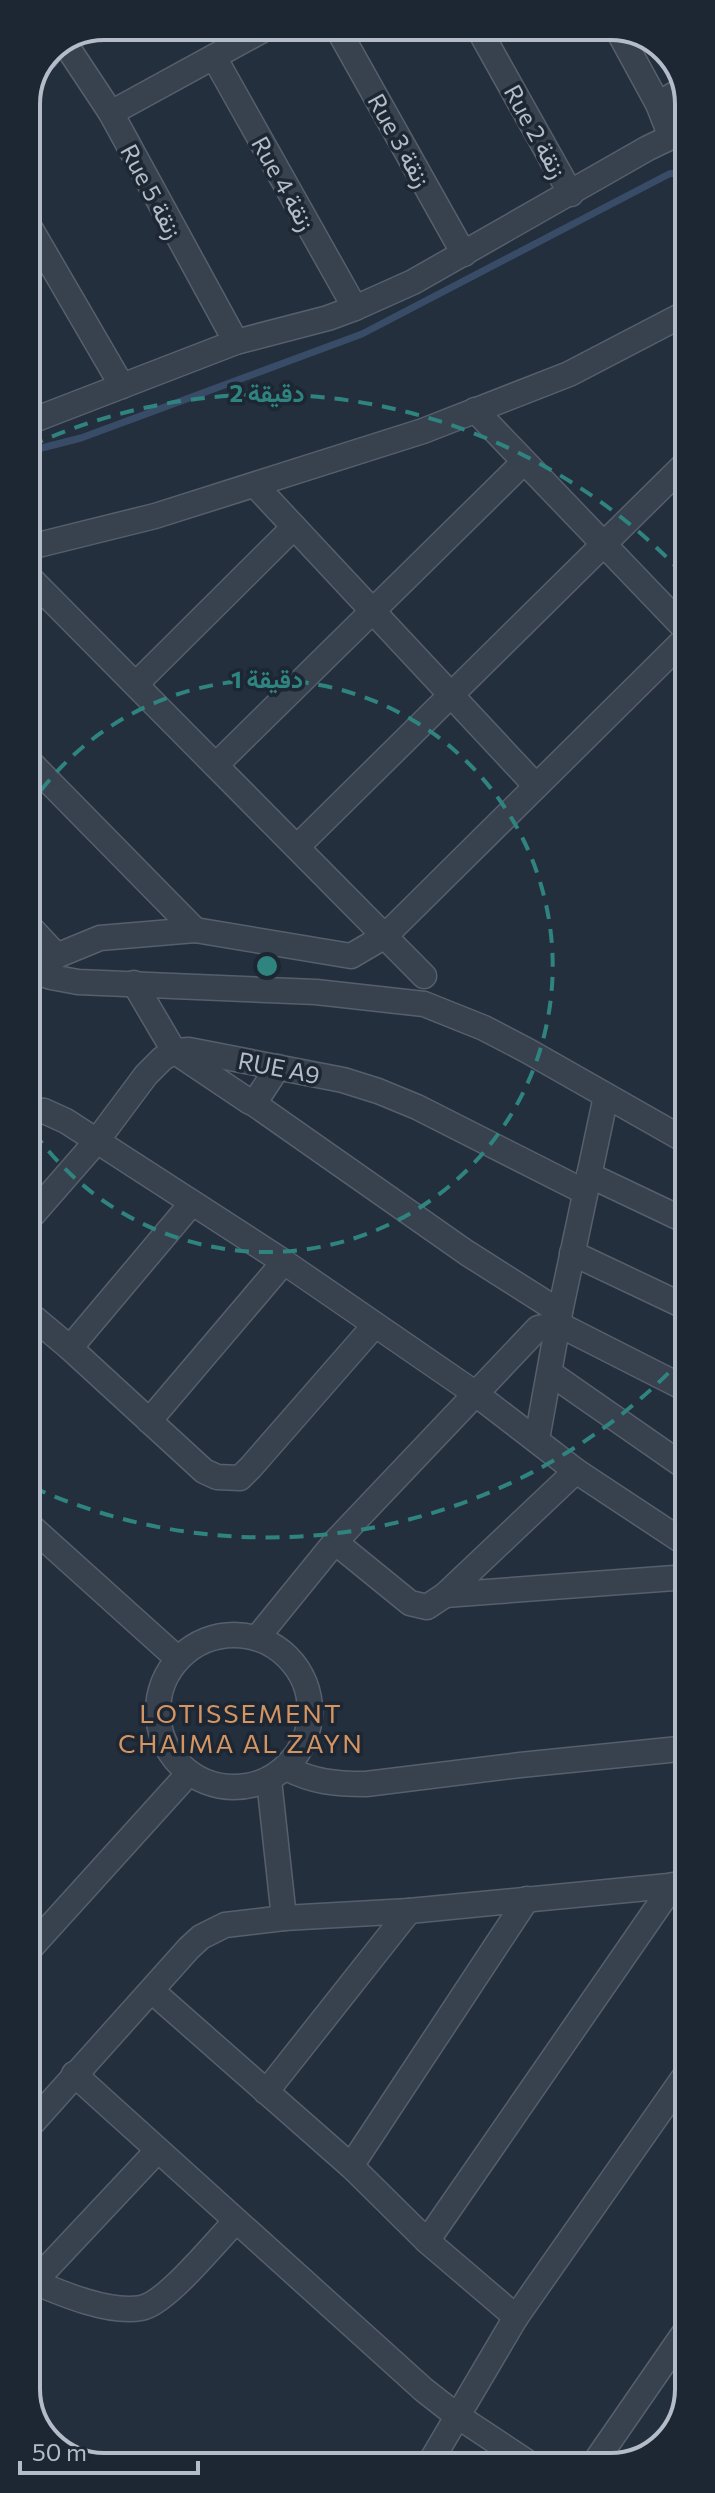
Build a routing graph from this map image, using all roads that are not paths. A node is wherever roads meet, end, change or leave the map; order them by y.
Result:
1 (245, 40) edge
2 (344, 40) edge
3 (485, 40) edge
4 (624, 41) edge
5 (69, 50) edge
6 (214, 57) junction
7 (674, 94) edge
8 (658, 104) junction
9 (111, 113) junction
10 (675, 129) edge
11 (675, 137) edge
12 (571, 194) junction
13 (40, 245) edge
14 (464, 254) junction
15 (355, 308) junction
16 (675, 322) edge
17 (236, 342) junction
18 (122, 386) junction
19 (475, 410) junction
20 (40, 418) edge
21 (524, 462) junction
22 (675, 474) edge
23 (255, 485) junction
24 (294, 527) junction
25 (603, 544) junction
26 (40, 545) edge
27 (40, 588) edge
28 (372, 611) junction
29 (675, 620) edge
30 (675, 647) edge
31 (136, 684) junction
32 (451, 695) junction
33 (216, 765) junction
34 (40, 772) edge
35 (536, 786) junction
36 (297, 847) junction
37 (195, 930) junction
38 (385, 936) junction
39 (40, 938) edge
40 (57, 956) junction
41 (40, 963) edge
42 (40, 973) edge
43 (424, 976) dead end
44 (134, 983) junction
45 (174, 1051) junction
46 (278, 1067) junction
47 (606, 1096) junction
48 (253, 1103) junction
49 (40, 1111) edge
50 (675, 1135) edge
51 (96, 1142) junction
52 (587, 1184) junction
53 (192, 1203) junction
54 (40, 1206) edge
55 (675, 1217) edge
56 (572, 1253) junction
57 (284, 1262) junction
58 (675, 1302) edge
59 (559, 1318) junction
60 (40, 1323) edge
61 (374, 1326) junction
62 (70, 1348) junction
63 (550, 1373) junction
64 (675, 1383) edge
65 (476, 1394) junction
66 (149, 1421) junction
67 (537, 1439) junction
68 (675, 1460) edge
69 (576, 1471) junction
70 (40, 1535) edge
71 (675, 1536) edge
72 (335, 1542) junction
73 (675, 1578) edge
74 (445, 1595) junction
75 (257, 1638) junction
76 (178, 1659) junction
77 (675, 1750) edge
78 (189, 1773) junction
79 (278, 1774) junction
80 (675, 1885) edge
81 (675, 1892) edge
82 (527, 1899) junction
83 (409, 1911) junction
84 (284, 1918) junction
85 (40, 1938) edge
86 (152, 1991) junction
87 (74, 2074) junction
88 (675, 2090) edge
89 (266, 2092) junction
90 (40, 2114) edge
91 (157, 2151) junction
92 (351, 2166) junction
93 (236, 2221) junction
94 (427, 2241) junction
95 (40, 2272) edge
96 (40, 2284) edge
97 (516, 2317) junction
98 (675, 2346) edge
99 (456, 2415) junction
100 (435, 2453) edge
101 (513, 2453) edge
102 (601, 2453) edge

1 - 6 street
2 - 14 street, Rue 3 زنقة
3 - 12 street, Rue 2 زنقة
4 - 8 street
5 - 9 street, Rue 5 زنقة
6 - 9 street
6 - 15 street, Rue 4 زنقة
7 - 8 street
8 - 10 street
9 - 17 street, Rue 5 زنقة
11 - 12 street
12 - 14 street
13 - 18 street
14 - 15 street
15 - 17 street
16 - 19 street
17 - 18 street
18 - 20 street
19 - 21 street
19 - 23 street
21 - 25 street
21 - 28 street
22 - 25 street
23 - 24 street
23 - 26 street
24 - 28 street
24 - 31 street
25 - 29 street
25 - 32 street
27 - 31 street
28 - 32 street
28 - 33 street
30 - 35 street
31 - 33 street
32 - 35 street
32 - 36 street
33 - 36 street
34 - 37 street
35 - 38 street
36 - 38 street
37 - 38 street
37 - 40 street
38 - 43 street
39 - 40 street
40 - 41 street
42 - 44 street
44 - 45 street
44 - 47 street
45 - 46 street, RUE A9
45 - 48 street
45 - 51 street
46 - 48 street
46 - 52 street, RUE A9
47 - 50 street
47 - 52 street
48 - 59 street
49 - 51 street
51 - 53 street
51 - 54 street
52 - 55 street, RUE A9
52 - 56 street
53 - 57 street
53 - 62 street
56 - 58 street
56 - 59 street
57 - 61 street
57 - 66 street
59 - 63 street
59 - 64 street
59 - 65 street
60 - 62 street
61 - 65 street
61 - 66 street
62 - 66 street
63 - 67 street
63 - 68 street
65 - 67 street
65 - 72 street
67 - 69 street
69 - 71 street
69 - 74 street
70 - 76 street
72 - 74 street
72 - 75 street
73 - 74 street
75 - 76 street
75 - 79 street
76 - 78 street
77 - 79 street
78 - 79 street
78 - 85 street
79 - 84 street
80 - 82 street
81 - 94 street
82 - 83 street
82 - 92 street
83 - 84 street
83 - 89 street
84 - 86 street
86 - 87 street
86 - 89 street
87 - 90 street
87 - 91 street
88 - 97 street
89 - 92 street
91 - 93 street
91 - 95 street
92 - 94 street
93 - 96 street
93 - 99 street
94 - 97 street
97 - 99 street
98 - 102 street
99 - 100 street
99 - 101 street

